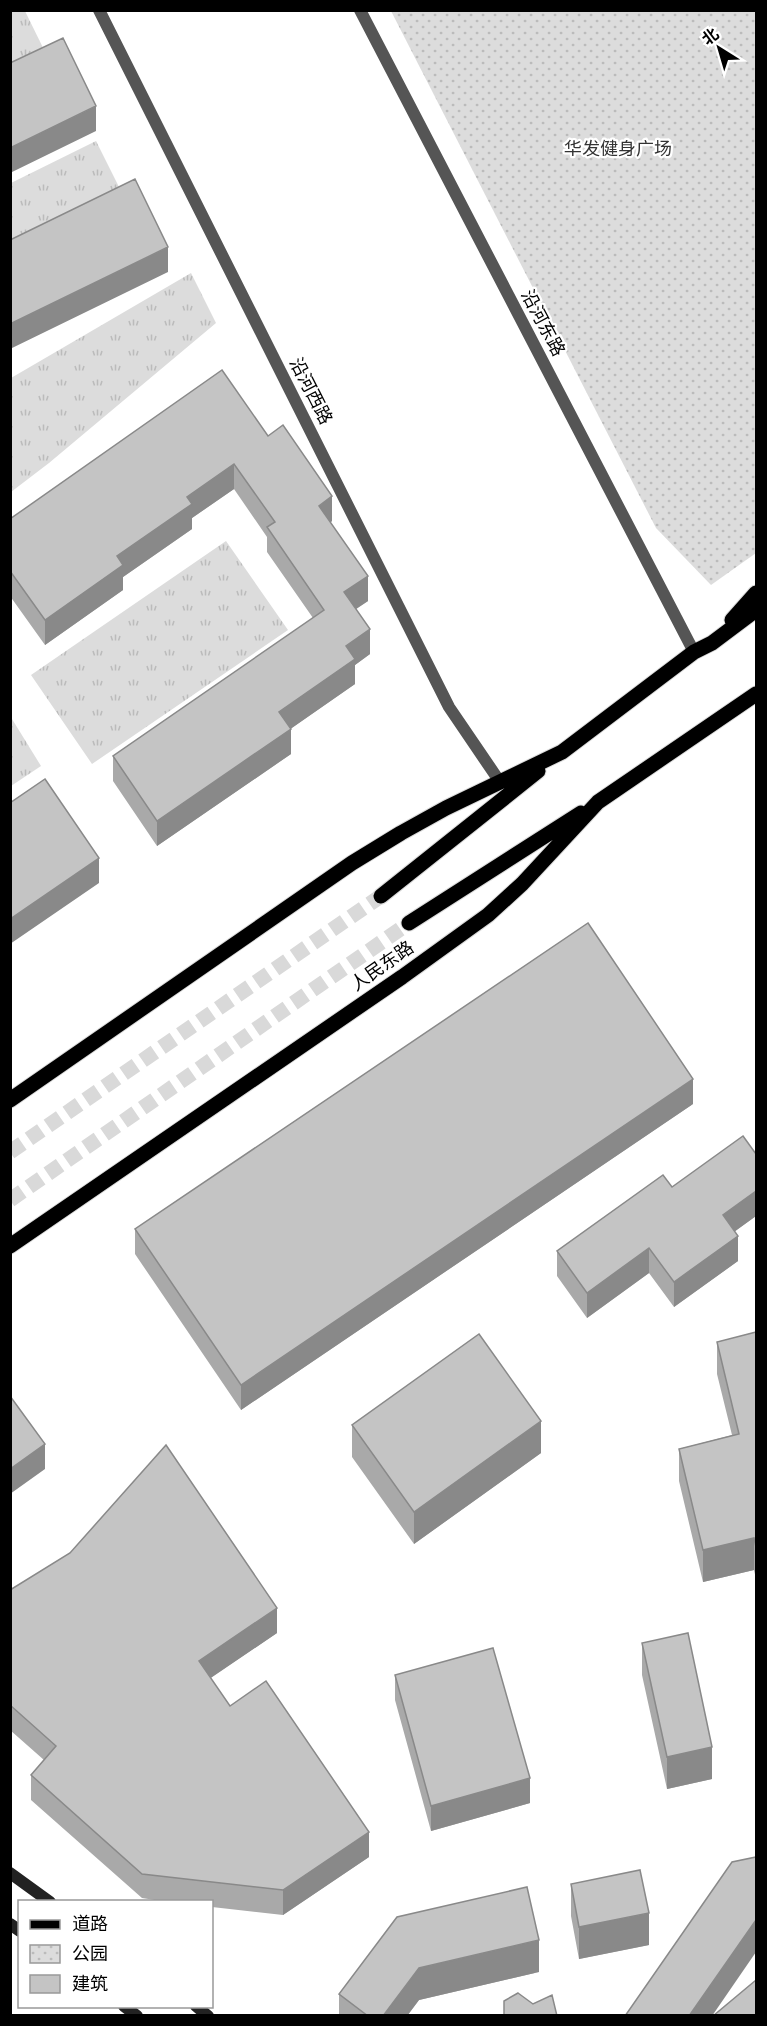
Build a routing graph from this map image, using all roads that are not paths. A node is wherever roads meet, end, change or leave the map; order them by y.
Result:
1 (99, 10) edge
2 (360, 10) edge
3 (756, 593) edge
4 (756, 610) edge
5 (712, 643) junction
6 (694, 652) junction
7 (756, 696) edge
8 (562, 752) junction
9 (500, 782) junction
10 (598, 802) junction
11 (381, 896) tunnel mouth
12 (409, 923) tunnel mouth
13 (10, 1100) edge
14 (10, 1246) edge
15 (10, 1873) edge
16 (47, 1900) edge

1 - 9 street, 沿河西路
2 - 6 street, 沿河东路
3 - 5 main road
4 - 5 main road
5 - 6 main road
6 - 8 main road
7 - 10 main road, 人民东路
8 - 9 main road
8 - 11 main road
9 - 13 main road
10 - 12 main road
10 - 14 main road, 人民东路
15 - 16 main road

